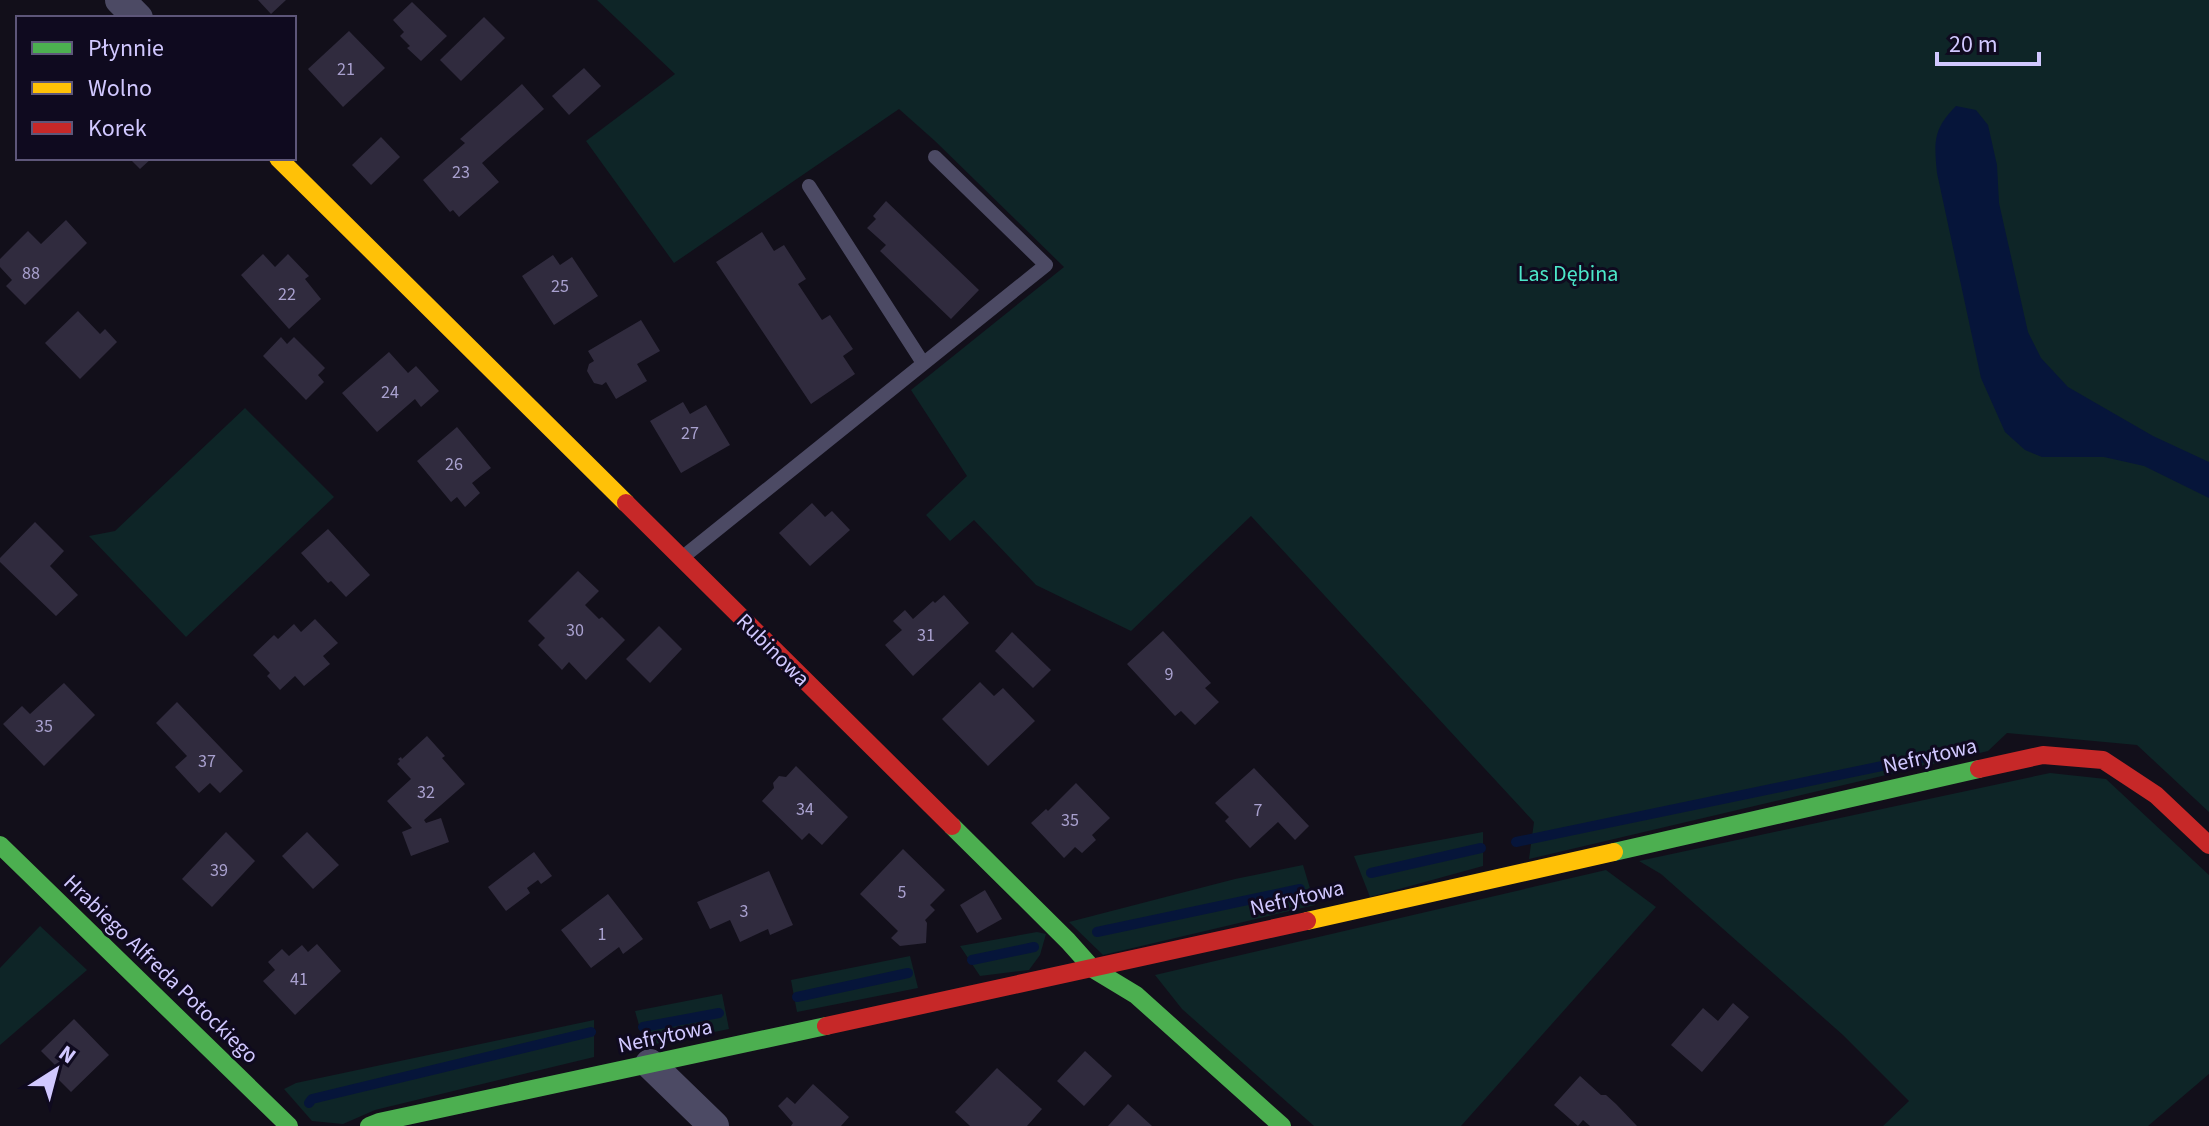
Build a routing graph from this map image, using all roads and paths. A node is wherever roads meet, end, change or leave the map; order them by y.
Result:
1 (120, 0) edge
2 (136, 16) edge
3 (935, 157) dead end
4 (280, 160) edge
5 (809, 186) dead end
6 (923, 363) junction
7 (681, 559) junction
8 (0, 845) edge
9 (2209, 845) edge
10 (1093, 969) junction
11 (650, 1064) junction
12 (289, 1126) edge
13 (369, 1126) edge
14 (714, 1126) edge
15 (1282, 1126) edge

1 - 2 street
3 - 6 lane
4 - 7 street, Rubinowa
5 - 6 lane
6 - 7 lane
7 - 10 street, Rubinowa
8 - 12 street, Hrabiego Alfreda Potockiego
9 - 10 street, Nefrytowa
10 - 11 street, Nefrytowa
10 - 15 street, Rubinowa
11 - 13 street, Nefrytowa
11 - 14 street

